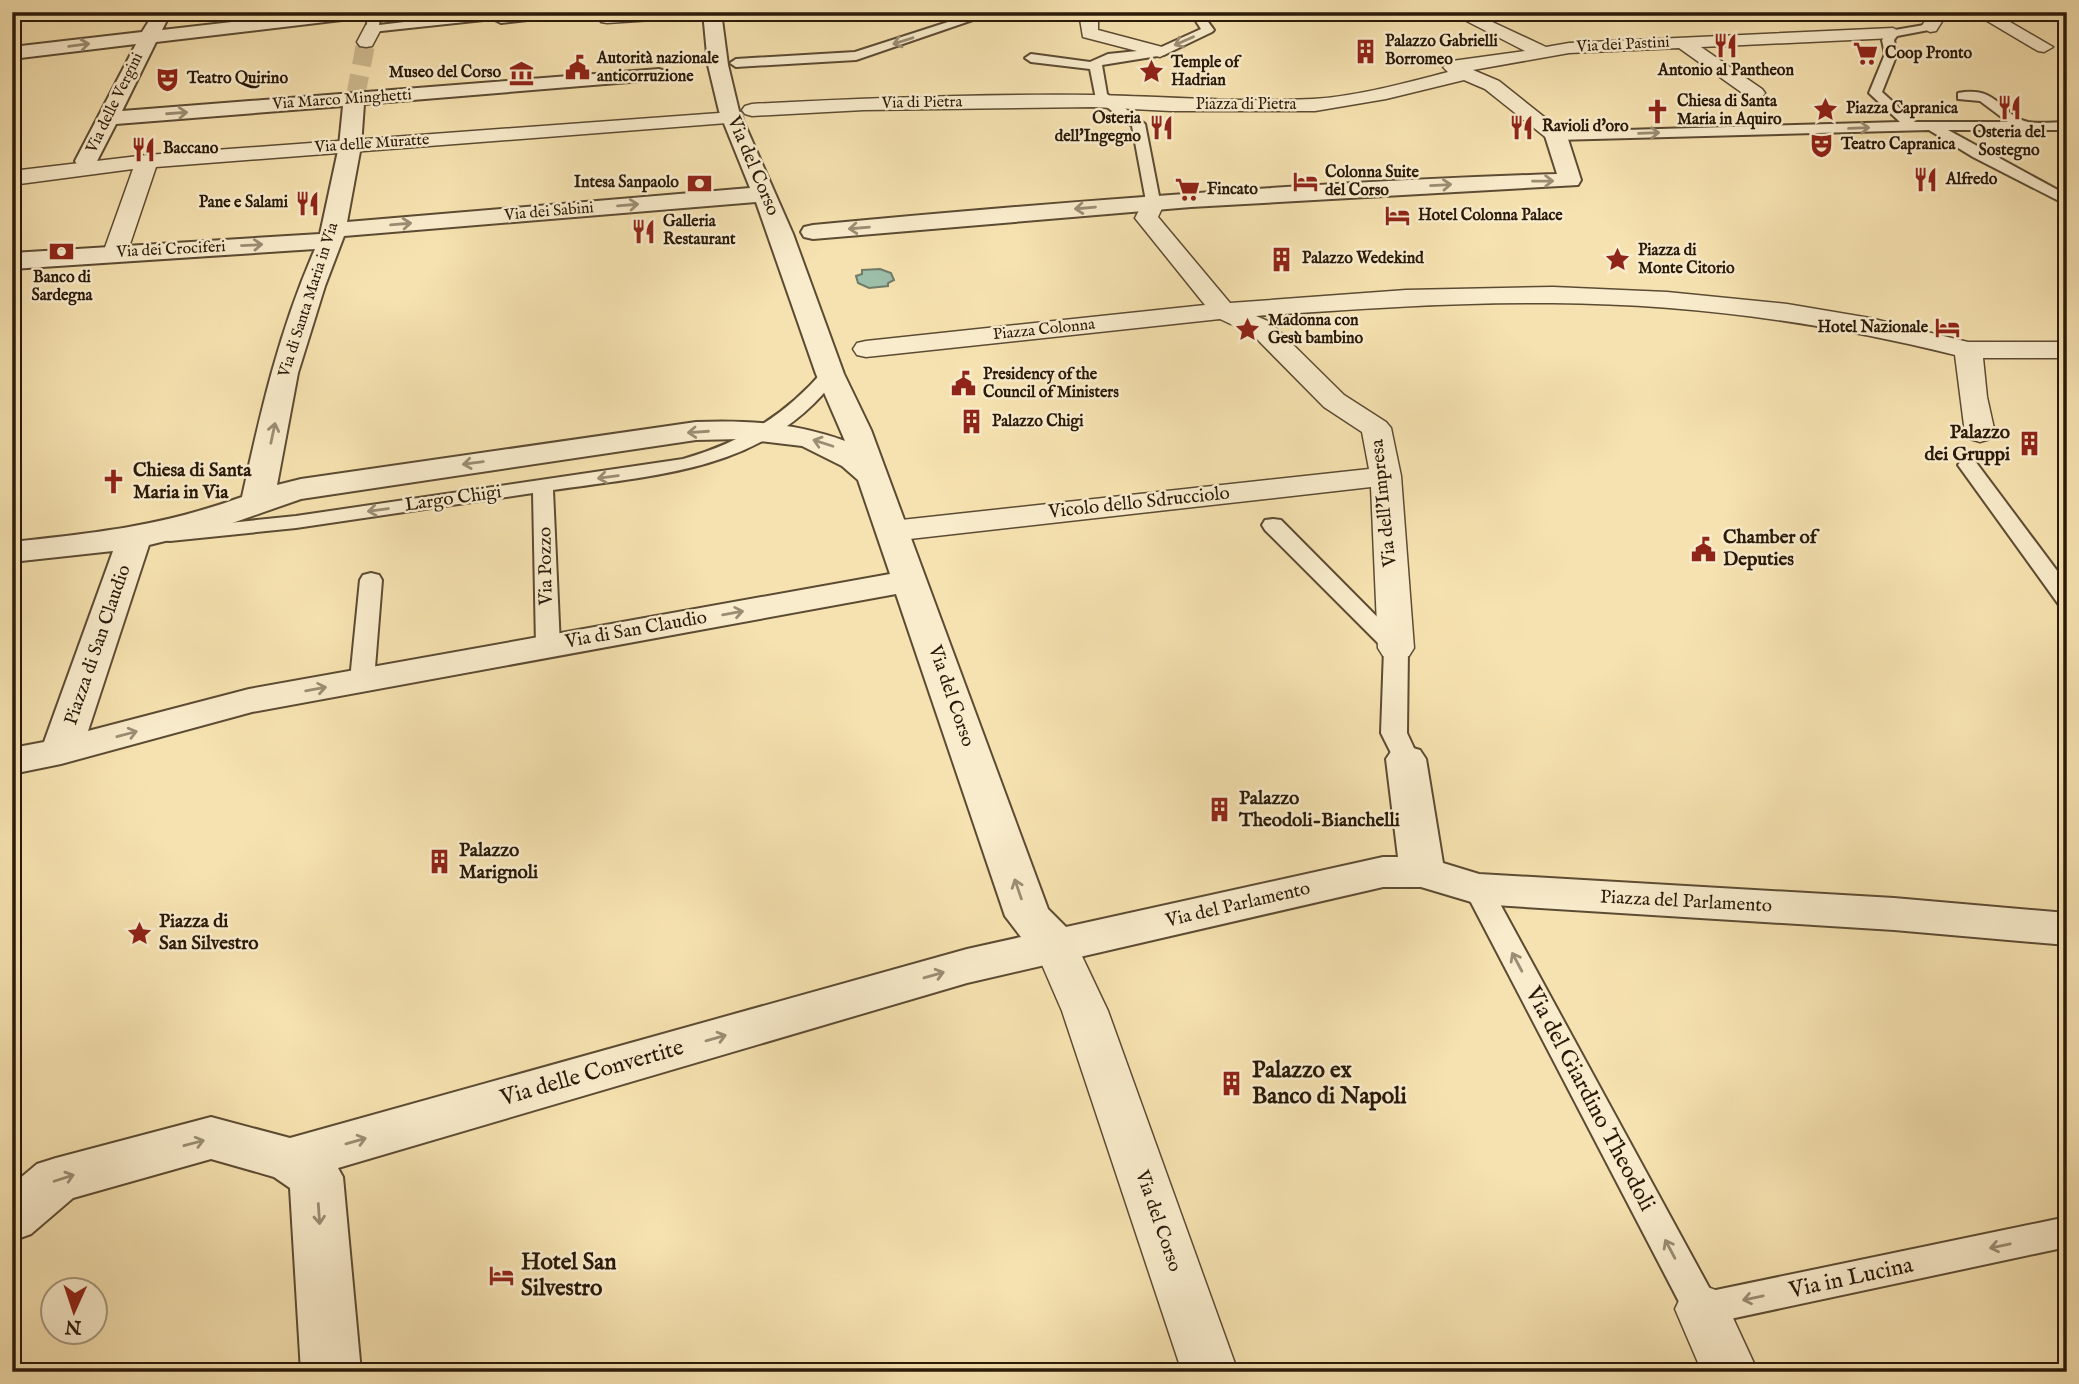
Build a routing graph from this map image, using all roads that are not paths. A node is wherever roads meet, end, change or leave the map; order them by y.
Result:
1 (162, 12) edge
2 (571, 12) edge
3 (603, 12) edge
4 (699, 12) edge
5 (712, 12) edge
6 (825, 12) edge
7 (991, 12) edge
8 (1093, 12) edge
9 (1195, 12) edge
10 (1457, 12) edge
11 (1980, 12) edge
12 (494, 14) edge
13 (669, 14) edge
14 (738, 17) dead end
15 (1928, 19) edge
16 (370, 24) edge
17 (1893, 33) junction
18 (147, 38) junction
19 (1682, 42) junction
20 (2055, 50) edge
21 (1160, 52) junction
22 (12, 53) edge
23 (1543, 53) junction
24 (1031, 58) dead end
25 (736, 63) dead end
26 (1094, 66) junction
27 (1466, 74) junction
28 (659, 75) dead end
29 (1755, 93) dead end
30 (355, 96) junction
31 (1963, 96) dead end
32 (1100, 99) junction
33 (742, 114) junction
34 (109, 118) junction
35 (1923, 126) junction
36 (2067, 126) edge
37 (2024, 127) junction
38 (1556, 136) junction
39 (350, 146) junction
40 (147, 161) junction
41 (84, 164) junction
42 (12, 178) edge
43 (764, 194) junction
44 (2067, 201) edge
45 (1152, 204) junction
46 (813, 232) dead end
47 (332, 235) junction
48 (115, 253) junction
49 (12, 261) edge
50 (1223, 311) junction
51 (1265, 318) junction
52 (1959, 347) junction
53 (866, 349) dead end
54 (2067, 350) edge
55 (830, 374) junction
56 (766, 432) junction
57 (1980, 433) dead end
58 (1968, 465) dead end
59 (871, 475) junction
60 (1386, 476) junction
61 (543, 486) junction
62 (258, 499) junction
63 (1273, 525) dead end
64 (892, 531) junction
65 (134, 539) junction
66 (12, 552) edge
67 (12, 562) edge
68 (371, 580) dead end
69 (911, 581) junction
70 (2067, 600) edge
71 (548, 646) junction
72 (1396, 648) junction
73 (362, 680) junction
74 (61, 751) junction
75 (1406, 759) joint
76 (12, 761) edge
77 (1422, 872) junction
78 (1478, 889) junction
79 (2067, 929) edge
80 (1055, 944) junction
81 (290, 1160) junction
82 (12, 1218) edge
83 (2067, 1232) edge
84 (1702, 1310) junction
85 (331, 1372) edge
86 (1210, 1372) edge
87 (1730, 1372) edge

1 - 18 street, Via delle Vergini
2 - 12 lane
3 - 13 street
4 - 13 street
5 - 33 street, Via del Corso
6 - 14 lane
7 -> 25 lane
8 - 21 street
9 -> 21 lane
10 - 23 street
11 - 20 street
12 - 16 lane
15 - 17 lane
16 - 18 street
17 - 19 street, Via dei Pastini
17 - 35 lane
22 -> 18 street
18 - 34 street, Via delle Vergini
19 - 23 street, Via dei Pastini
19 - 29 street
21 - 26 lane
23 - 27 street, Via dei Pastini
24 - 26 lane
26 - 32 lane
27 - 32 street, Piazza di Pietra
27 - 38 street
28 - 30 street, Via Marco Minghetti
34 -> 30 street, Via Marco Minghetti
30 - 39 street, Via di Santa Maria in Via
31 - 37 lane
32 - 33 street, Via di Pietra
32 - 45 lane
33 - 39 street, Via delle Muratte
33 - 43 street, Via del Corso
34 - 41 street, Via delle Vergini
35 - 37 lane
38 -> 35 lane
35 - 44 lane
36 - 37 lane
45 -> 38 street
39 - 40 street, Via delle Muratte
39 - 47 street, Via di Santa Maria in Via
40 - 41 street, Via delle Muratte
40 - 48 street
41 - 42 street, Via delle Muratte
47 -> 43 street, Via dei Sabini
43 - 55 street, Via del Corso
45 -> 46 street
45 - 50 street
48 -> 47 street, Via dei Crociferi
62 -> 47 street, Via di Santa Maria in Via
48 - 49 street, Via dei Crociferi
50 - 51 street, Piazza Colonna
50 - 53 street, Piazza Colonna
51 - 52 street
51 - 60 street, Via dell'Impresa
52 - 54 street
52 - 57 street
55 - 56 lane, Largo Chigi
55 - 59 street, Via del Corso
59 -> 56 street, Largo Chigi
56 -> 61 lane, Largo Chigi
56 -> 62 street, Largo Chigi
58 - 70 lane
59 - 64 street, Via del Corso
60 - 64 street, Vicolo dello Sdrucciolo
60 - 72 street, Via dell'Impresa
61 -> 65 lane, Largo Chigi
61 - 71 lane, Via Pozzo
62 - 65 street, Largo Chigi
63 - 72 lane
64 - 69 street, Via del Corso
65 - 66 street, Largo Chigi
65 - 67 lane, Largo Chigi
65 - 74 street, Piazza di San Claudio
68 - 73 lane
71 -> 69 street, Via di San Claudio
80 -> 69 street, Via del Corso
71 - 73 street, Via di San Claudio
72 - 75 lane, Via dell'Impresa
74 -> 73 street, Via di San Claudio
74 - 76 street
75 - 77 street
77 - 78 street, Piazza del Parlamento
77 - 80 street, Via del Parlamento
78 - 79 street, Piazza del Parlamento
84 -> 78 lane, Via del Giardino Theodoli
81 -> 80 street, Via delle Convertite
80 - 86 street, Via del Corso
82 -> 81 street
81 -> 85 street
83 -> 84 lane, Via in Lucina
84 - 87 street

